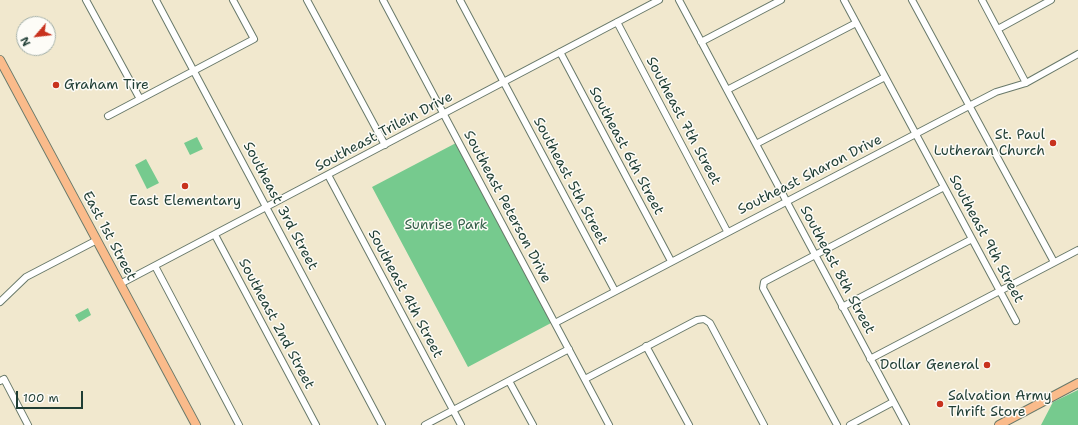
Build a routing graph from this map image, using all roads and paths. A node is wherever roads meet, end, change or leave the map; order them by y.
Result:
1 (86, 0) edge
2 (156, 0) edge
3 (233, 0) edge
4 (307, 0) edge
5 (383, 0) edge
6 (460, 0) edge
7 (659, 0) edge
8 (679, 0) edge
9 (781, 0) edge
10 (844, 0) edge
11 (912, 0) edge
12 (982, 0) edge
13 (1051, 0) edge
14 (617, 22) junction
15 (856, 23) junction
16 (998, 29) junction
17 (701, 42) junction
18 (560, 52) junction
19 (1078, 54) edge
20 (0, 60) edge
21 (194, 71) junction
22 (885, 77) junction
23 (503, 82) junction
24 (1026, 82) junction
25 (727, 90) junction
26 (140, 100) junction
27 (969, 106) junction
28 (444, 114) junction
29 (108, 116) dead end
30 (916, 134) junction
31 (756, 144) junction
32 (385, 145) junction
33 (328, 175) junction
34 (944, 187) junction
35 (786, 201) junction
36 (268, 207) junction
37 (727, 231) junction
38 (215, 235) junction
39 (972, 239) junction
40 (97, 240) junction
41 (1078, 250) edge
42 (815, 255) junction
43 (671, 261) junction
44 (1054, 262) junction
45 (155, 266) junction
46 (120, 284) junction
47 (614, 291) junction
48 (1000, 291) junction
49 (0, 302) edge
50 (842, 307) junction
51 (1016, 321) dead end
52 (555, 323) junction
53 (646, 346) junction
54 (569, 349) junction
55 (870, 359) junction
56 (585, 379) junction
57 (2, 380) edge
58 (510, 381) junction
59 (1078, 383) edge
60 (893, 402) junction
61 (453, 411) junction
62 (28, 425) edge
63 (196, 425) edge
64 (239, 425) edge
65 (316, 425) edge
66 (382, 425) edge
67 (425, 425) edge
68 (461, 425) edge
69 (533, 425) edge
70 (609, 425) edge
71 (689, 425) edge
72 (764, 425) edge
73 (837, 425) edge
74 (850, 425) edge
75 (906, 425) edge
76 (999, 425) edge

1 - 26 street
2 - 21 street, Southeast 3rd Street
3 - 21 street
4 - 32 street
5 - 28 street, Southeast Peterson Drive
6 - 23 street, Southeast 5th Street
7 - 14 street, Southeast Trilein Drive
8 - 17 street, Southeast 8th Street
9 - 17 street
10 - 15 street, Southeast 9th Street
11 - 27 street
12 - 16 street
13 - 16 street
14 - 18 street, Southeast Trilein Drive
14 - 37 street, Southeast 7th Street
15 - 22 street, Southeast 9th Street
15 - 25 street
16 - 24 street
17 - 25 street, Southeast 8th Street
18 - 23 street, Southeast Trilein Drive
18 - 43 street, Southeast 6th Street
19 - 24 street, Southeast Sharon Drive
20 - 40 main road, East 1st Street
21 - 26 street
21 - 36 street, Southeast 3rd Street
22 - 30 street, Southeast 9th Street
22 - 31 street
23 - 28 street, Southeast Trilein Drive
23 - 47 street, Southeast 5th Street
24 - 27 street, Southeast Sharon Drive
25 - 31 street, Southeast 8th Street
26 - 29 street
27 - 30 street, Southeast Sharon Drive
27 - 44 street
28 - 32 street, Southeast Trilein Drive
28 - 52 street, Southeast Peterson Drive
30 - 34 street, Southeast 9th Street
30 - 35 street, Southeast Sharon Drive
31 - 35 street, Southeast 8th Street
32 - 33 street, Southeast Trilein Drive
33 - 36 street, Southeast Trilein Drive
33 - 61 street, Southeast 4th Street
34 - 39 street, Southeast 9th Street
34 - 42 street
35 - 37 street, Southeast Sharon Drive
35 - 42 street, Southeast 8th Street
36 - 38 street, Southeast Trilein Drive
36 - 66 street, Southeast 3rd Street
37 - 43 street, Southeast Sharon Drive
38 - 45 street, Southeast Trilein Drive
38 - 65 street, Southeast 2nd Street
39 - 48 street, Southeast 9th Street
39 - 50 street
40 - 46 main road, East 1st Street
40 - 49 street
41 - 44 street
42 - 50 street, Southeast 8th Street
42 - 73 street
43 - 47 street, Southeast Sharon Drive
44 - 48 street
45 - 46 street, Southeast Trilein Drive
45 - 64 street
46 - 63 main road, East 1st Street
47 - 52 street, Southeast Sharon Drive
48 - 51 street, Southeast 9th Street
48 - 55 street
50 - 55 street, Southeast 8th Street
52 - 54 street, Southeast Peterson Drive
53 - 56 street
53 - 71 street
53 - 72 street
54 - 56 street, Southeast Peterson Drive
54 - 58 street
55 - 60 street, Southeast 8th Street
56 - 70 street, Southeast Peterson Drive
57 - 62 street
58 - 61 street
58 - 69 street
59 - 76 main road
60 - 74 street
60 - 75 street, Southeast 8th Street
61 - 67 street
61 - 68 street, Southeast 4th Street

